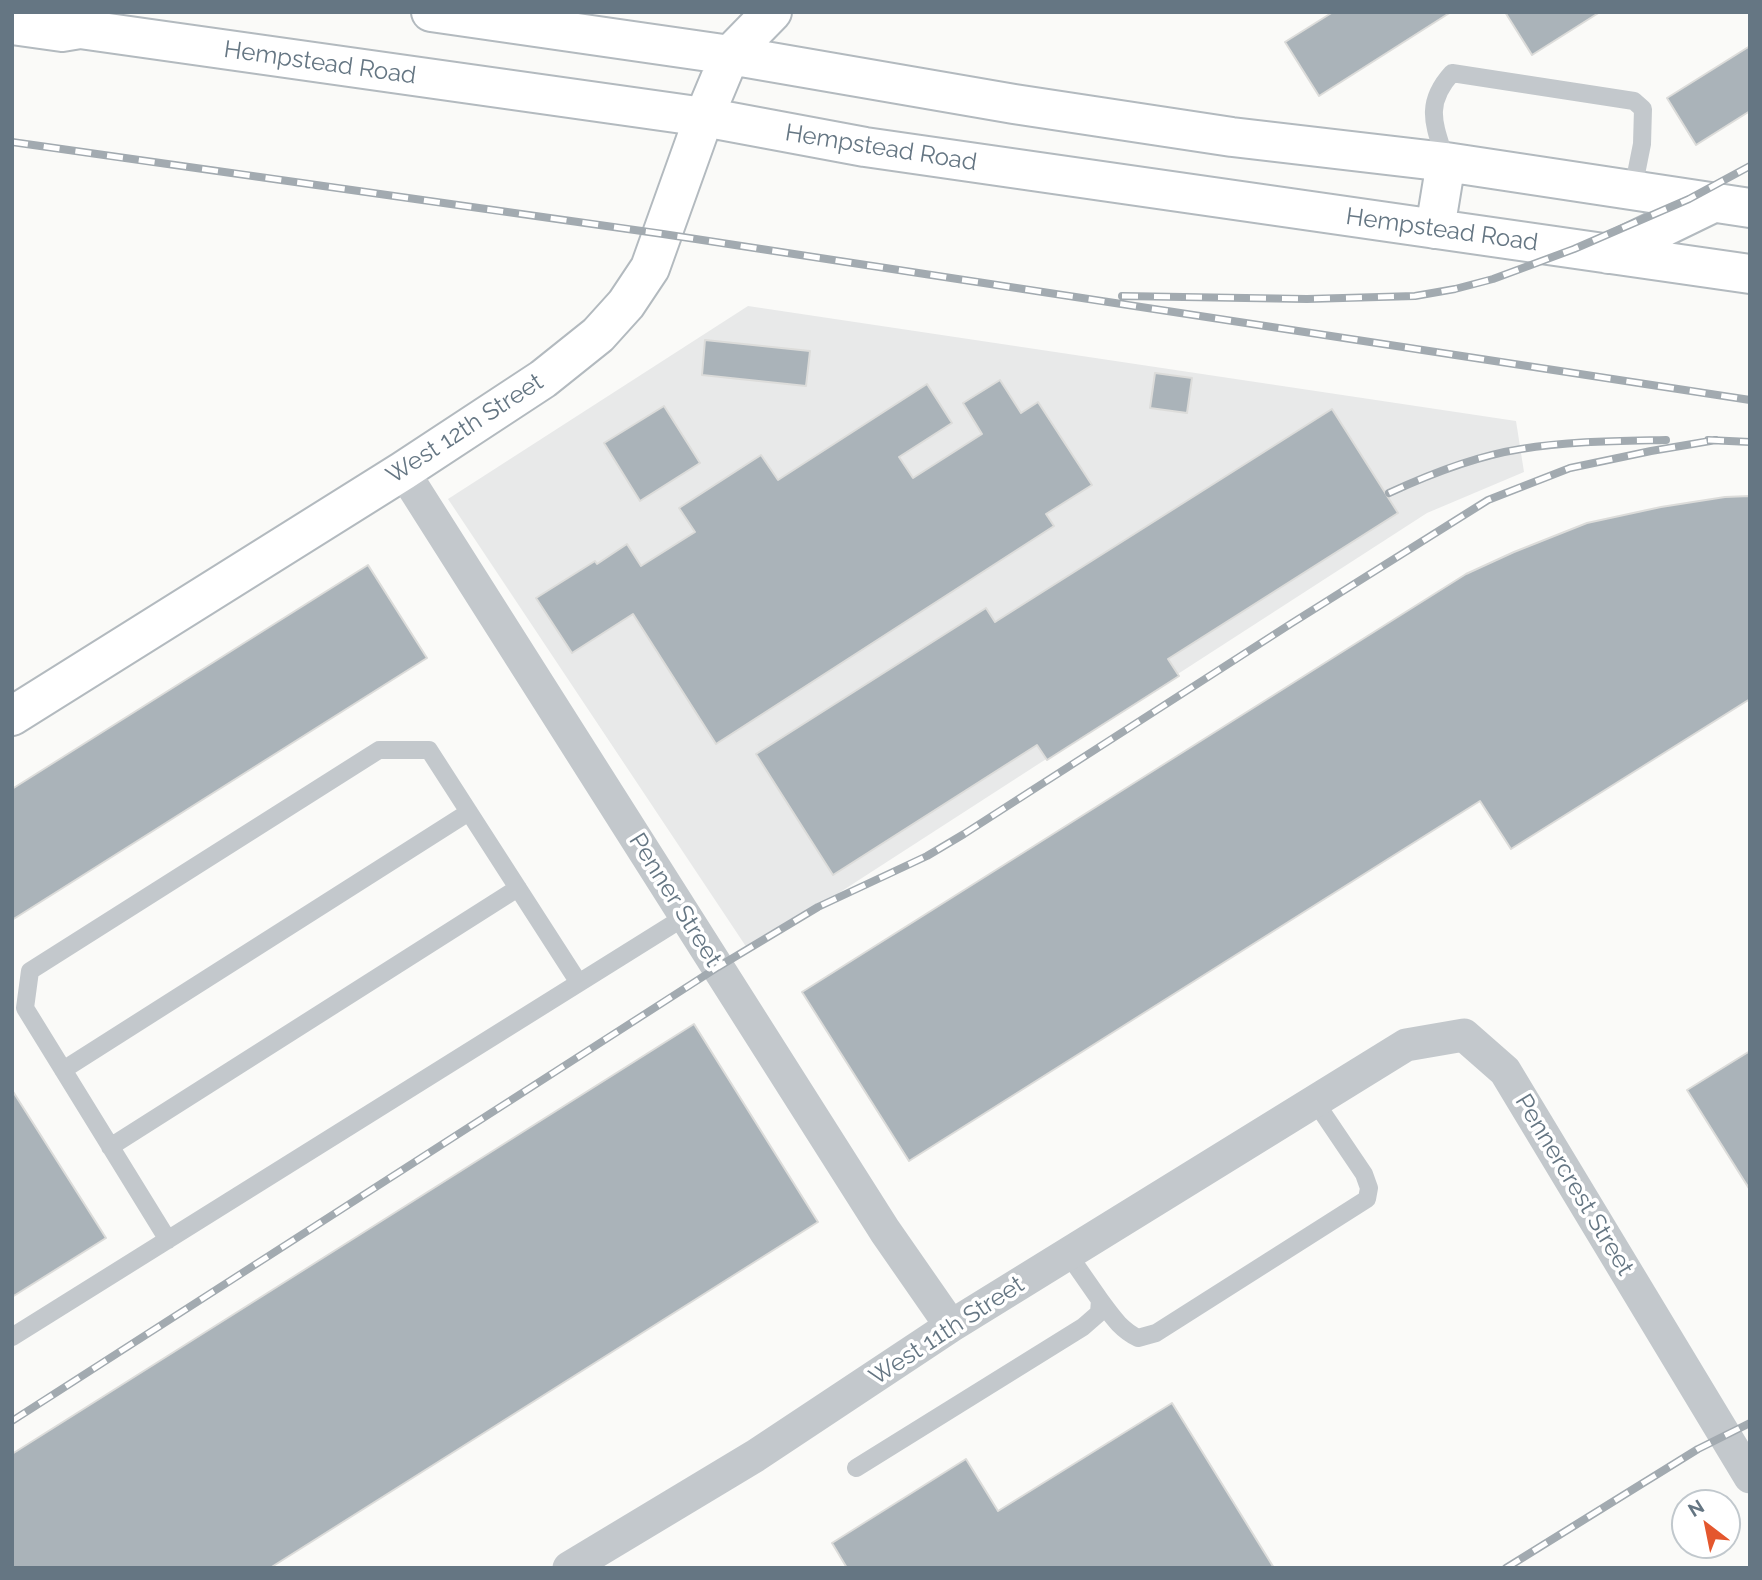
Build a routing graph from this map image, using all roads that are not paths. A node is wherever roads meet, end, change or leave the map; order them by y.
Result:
1 (431, 12) edge
2 (772, 12) edge
3 (12, 25) edge
4 (730, 55) junction
5 (704, 117) junction
6 (1446, 162) junction
7 (1633, 188) junction
8 (1732, 205) edge
9 (1434, 229) junction
10 (1608, 254) junction
11 (1750, 274) edge
12 (403, 471) junction
13 (12, 716) edge
14 (469, 812) junction
15 (518, 888) junction
16 (686, 916) junction
17 (579, 983) junction
18 (63, 1070) junction
19 (1319, 1097) junction
20 (110, 1147) junction
21 (168, 1240) junction
22 (1068, 1254) junction
23 (1100, 1300) junction
24 (951, 1326) junction
25 (12, 1338) edge
26 (856, 1468) dead end
27 (1750, 1477) edge
28 (577, 1566) edge

1 - 4 main road
2 - 4 main road, West 12th Street
3 - 5 main road, Hempstead Road
4 - 5 main road, West 12th Street
4 - 6 main road
5 - 9 main road, Hempstead Road
5 - 12 main road, West 12th Street
6 - 7 main road
6 - 7 lane
6 - 9 main road
7 - 8 main road
8 - 10 main road
9 - 10 main road, Hempstead Road
10 - 11 main road, Hempstead Road
12 - 13 main road, West 12th Street
12 - 16 street, Penner Street
14 - 15 lane
14 - 18 lane
14 - 18 lane
15 - 17 lane
15 - 20 lane
16 - 17 lane
16 - 24 street, Penner Street
17 - 21 lane
18 - 20 lane
19 - 22 street, West 11th Street
19 - 23 lane
19 - 27 street, Pennercrest Street
20 - 21 lane
21 - 25 lane
22 - 23 lane
22 - 24 street, West 11th Street
23 - 26 lane
24 - 28 street, West 11th Street

